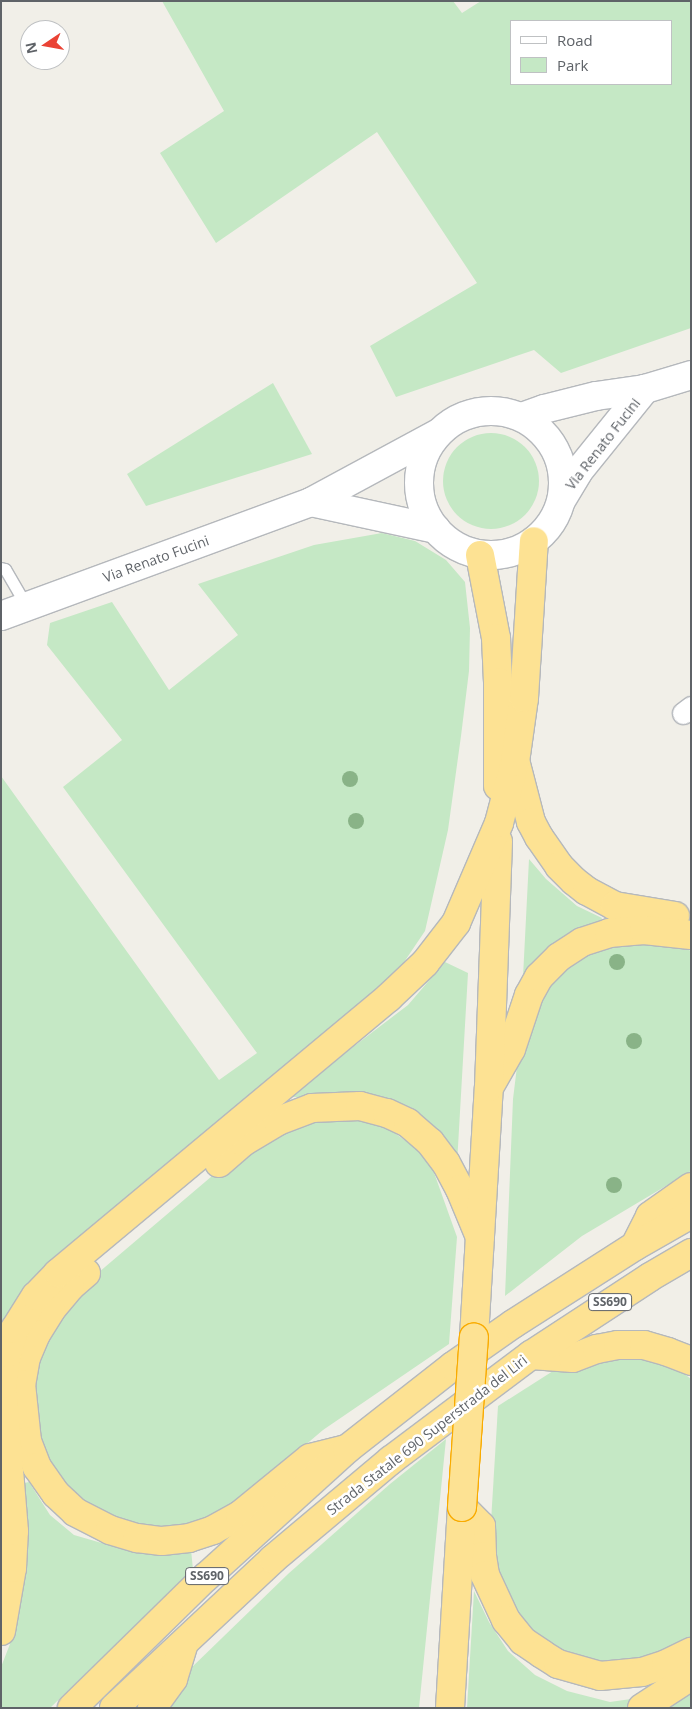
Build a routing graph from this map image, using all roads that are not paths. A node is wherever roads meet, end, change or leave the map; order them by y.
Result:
1 (691, 376) edge
2 (645, 390) junction
3 (522, 417) junction
4 (437, 434) junction
5 (562, 499) junction
6 (311, 502) junction
7 (436, 529) junction
8 (534, 541) junction
9 (480, 555) junction
10 (1, 568) edge
11 (27, 607) junction
12 (1, 616) edge
13 (515, 762) junction
14 (499, 823) junction
15 (691, 919) edge
16 (691, 936) edge
17 (489, 1087) junction
18 (691, 1187) edge
19 (691, 1214) edge
20 (480, 1237) junction
21 (635, 1246) junction
22 (691, 1253) edge
23 (531, 1355) junction
24 (691, 1361) edge
25 (347, 1449) junction
26 (462, 1507) junction
27 (1, 1631) edge
28 (184, 1643) junction
29 (691, 1652) edge
30 (691, 1676) edge
31 (450, 1707) edge
32 (72, 1708) edge
33 (114, 1708) edge
34 (152, 1708) edge
35 (642, 1708) edge

1 - 2 street, Via Renato Fucini
2 - 3 street, Via Renato Fucini
2 - 5 street, Via Renato Fucini
3 - 4 street
3 - 5 street
4 - 6 street, Via Renato Fucini
4 - 7 street
5 - 8 street
6 - 7 street
6 - 11 street, Via Renato Fucini
7 - 9 street
8 - 9 street
8 - 13 highway
9 - 14 highway
10 - 11 lane
11 - 12 street, Via Renato Fucini
13 - 14 highway
13 - 15 highway
14 - 17 highway
14 - 27 highway
16 - 17 highway
17 - 20 highway
18 - 21 highway
19 - 21 highway, SS690
20 - 25 highway
20 - 26 highway, bridge
21 - 25 highway, SS690
22 - 23 highway, Strada Statale 690 Superstrada del Liri / SS690
23 - 24 highway
23 - 28 highway, Strada Statale 690 Superstrada del Liri / SS690
25 - 32 highway, SS690
26 - 29 highway
26 - 31 highway
28 - 33 highway, SS690
28 - 34 highway
30 - 35 highway

